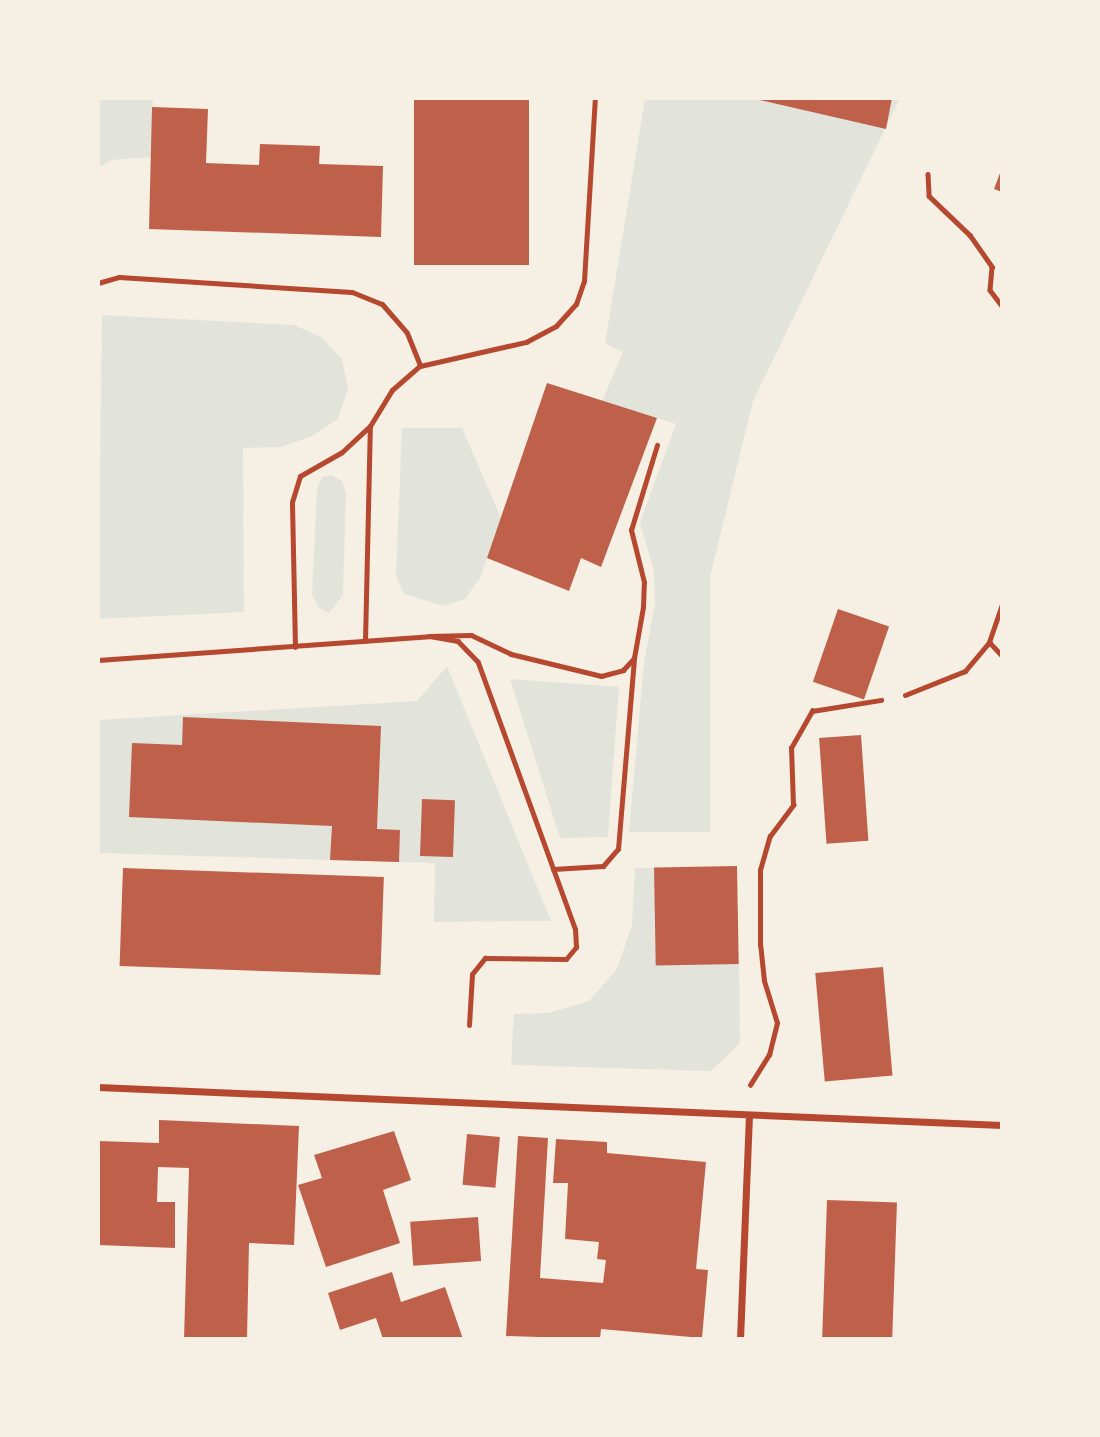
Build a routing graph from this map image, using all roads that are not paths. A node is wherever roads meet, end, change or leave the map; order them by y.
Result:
1 (595, 98) edge
2 (98, 283) edge
3 (420, 366) junction
4 (370, 426) junction
5 (657, 445) dead end
6 (1002, 605) edge
7 (429, 636) junction
8 (365, 641) junction
9 (989, 642) junction
10 (295, 648) junction
11 (1002, 656) edge
12 (634, 658) junction
13 (98, 660) edge
14 (905, 695) road end
15 (553, 869) junction
16 (469, 1025) dead end
17 (98, 1087) edge
18 (750, 1116) junction
19 (1002, 1125) edge
20 (740, 1339) edge

1 - 3 lane
2 - 3 lane
3 - 4 lane
4 - 8 lane
4 - 10 lane
5 - 12 lane
6 - 9 lane
7 - 8 lane
7 - 12 lane
7 - 15 lane
8 - 10 lane
9 - 11 lane
9 - 14 lane
10 - 13 lane
12 - 15 lane
15 - 16 lane
17 - 18 street
18 - 19 street
18 - 20 street

